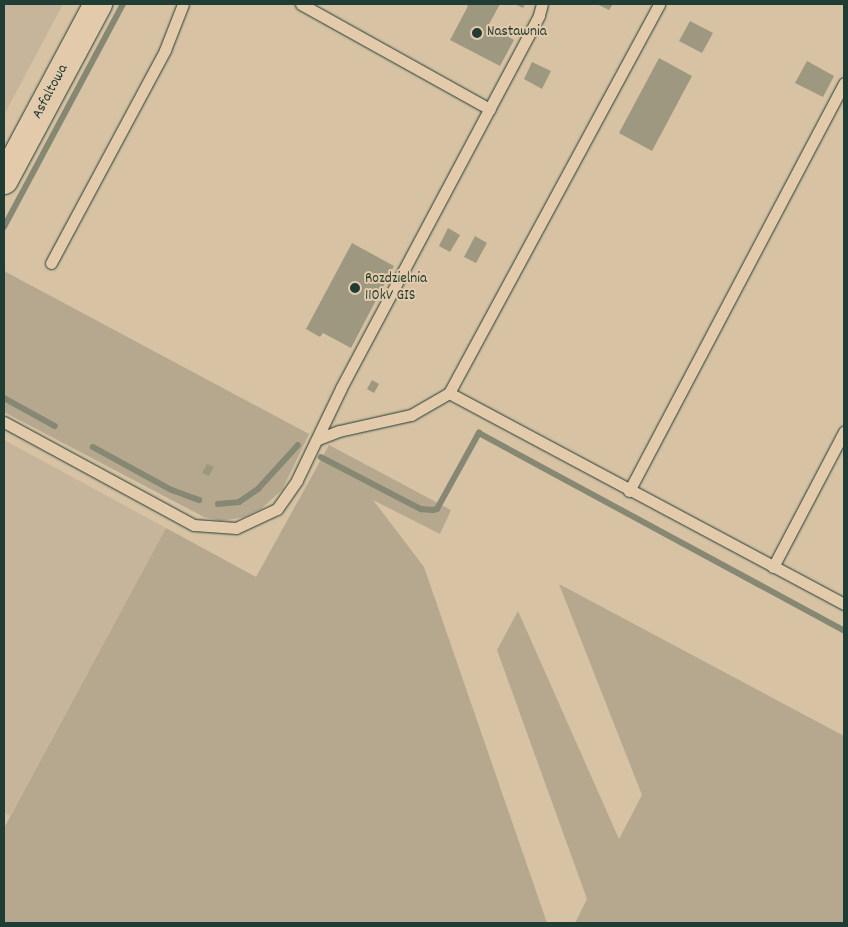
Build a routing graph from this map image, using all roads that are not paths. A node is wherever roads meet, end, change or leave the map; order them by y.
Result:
1 (98, 4) edge
2 (183, 4) edge
3 (301, 4) edge
4 (542, 4) edge
5 (659, 4) edge
6 (844, 83) edge
7 (490, 108) junction
8 (4, 180) edge
9 (51, 263) dead end
10 (449, 393) junction
11 (4, 422) edge
12 (844, 432) edge
13 (318, 439) junction
14 (629, 491) junction
15 (773, 567) junction
16 (844, 604) edge

1 - 8 street, Asfaltowa
2 - 9 lane
3 - 7 lane
4 - 7 lane
5 - 10 lane
6 - 14 lane
7 - 13 lane
10 - 13 lane
10 - 14 lane
11 - 13 lane
12 - 15 lane
14 - 15 lane
15 - 16 lane

